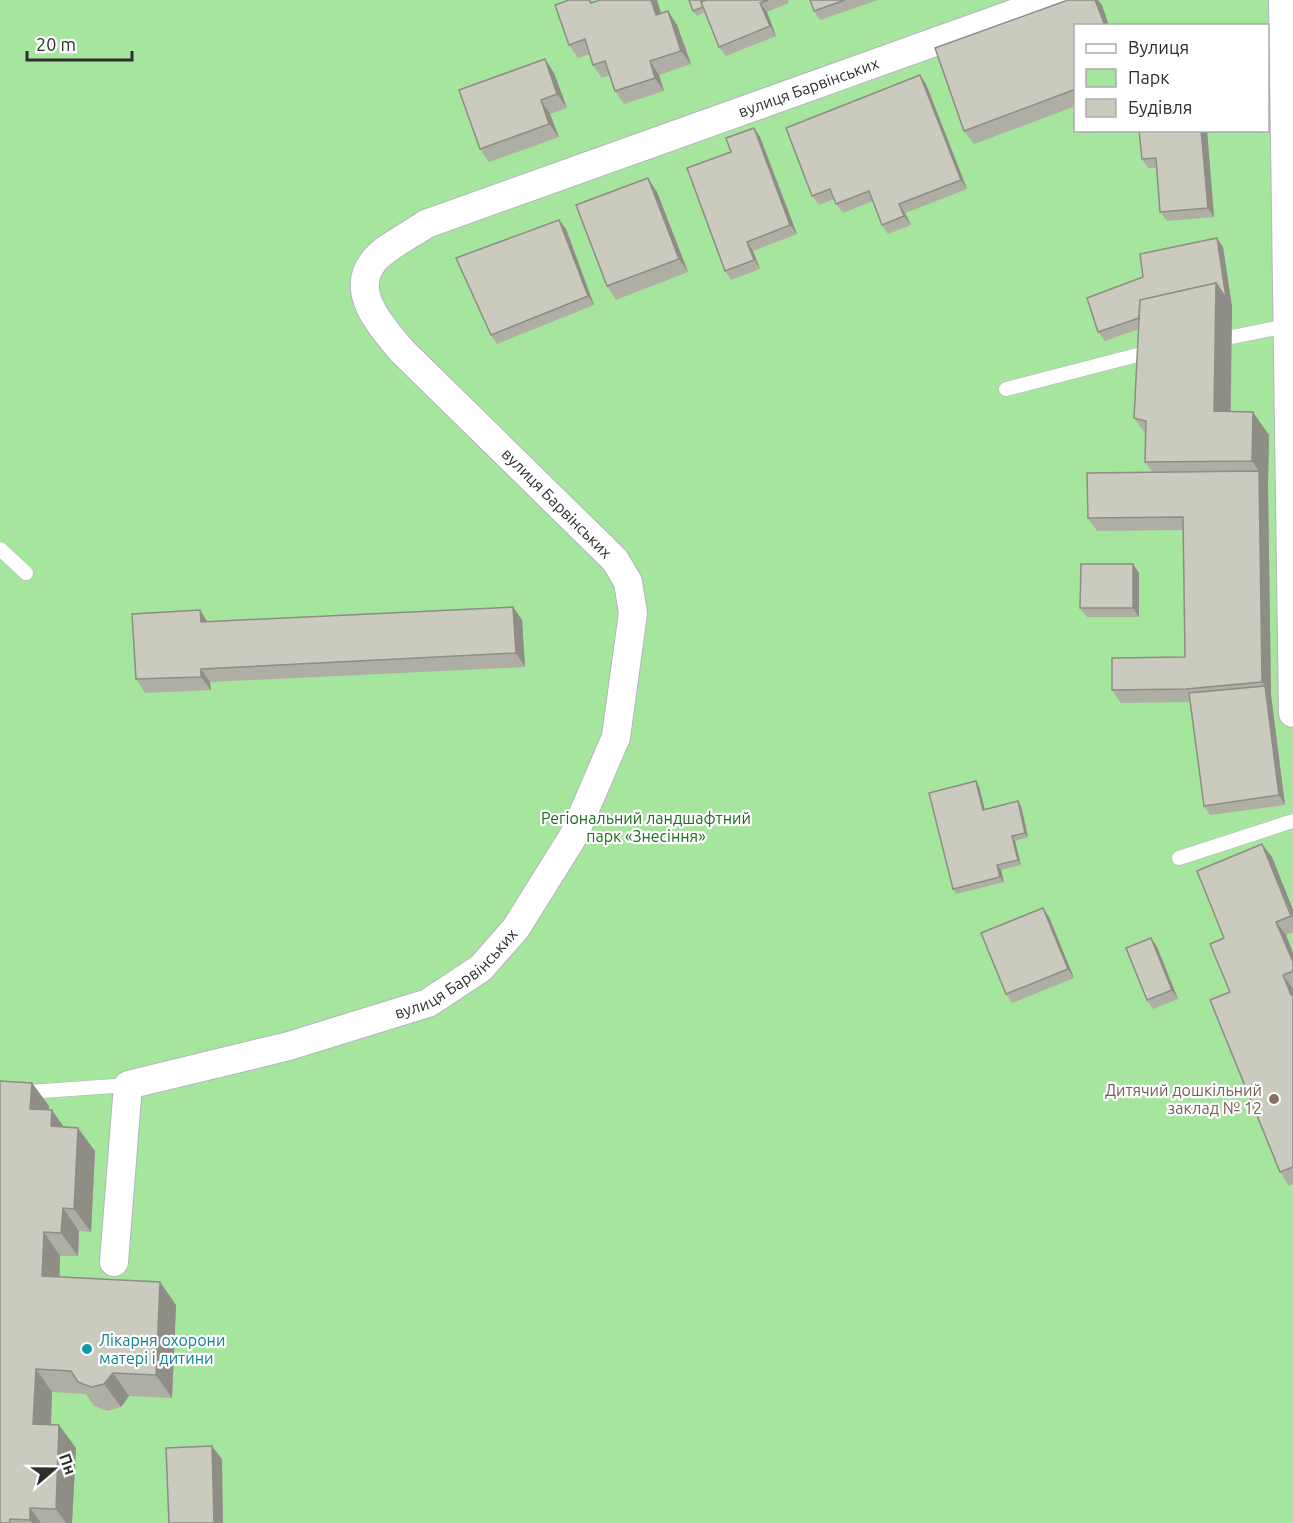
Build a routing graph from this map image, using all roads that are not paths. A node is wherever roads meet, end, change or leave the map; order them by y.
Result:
1 (1052, 0) edge
2 (1283, 0) edge
3 (1288, 28) edge
4 (1290, 296) edge
5 (1291, 325) edge
6 (1232, 337) dead end
7 (1155, 351) edge
8 (1006, 389) dead end
9 (0, 549) edge
10 (26, 573) dead end
11 (1293, 703) edge
12 (1293, 821) edge
13 (1179, 858) dead end
14 (128, 1085) junction
15 (0, 1094) edge
16 (114, 1262) dead end

1 - 14 street, вулиця Барвінських
2 - 3 street
3 - 4 street
4 - 5 street
5 - 6 lane
5 - 11 street
7 - 8 lane
9 - 10 lane
12 - 13 lane
14 - 15 lane
14 - 16 street

